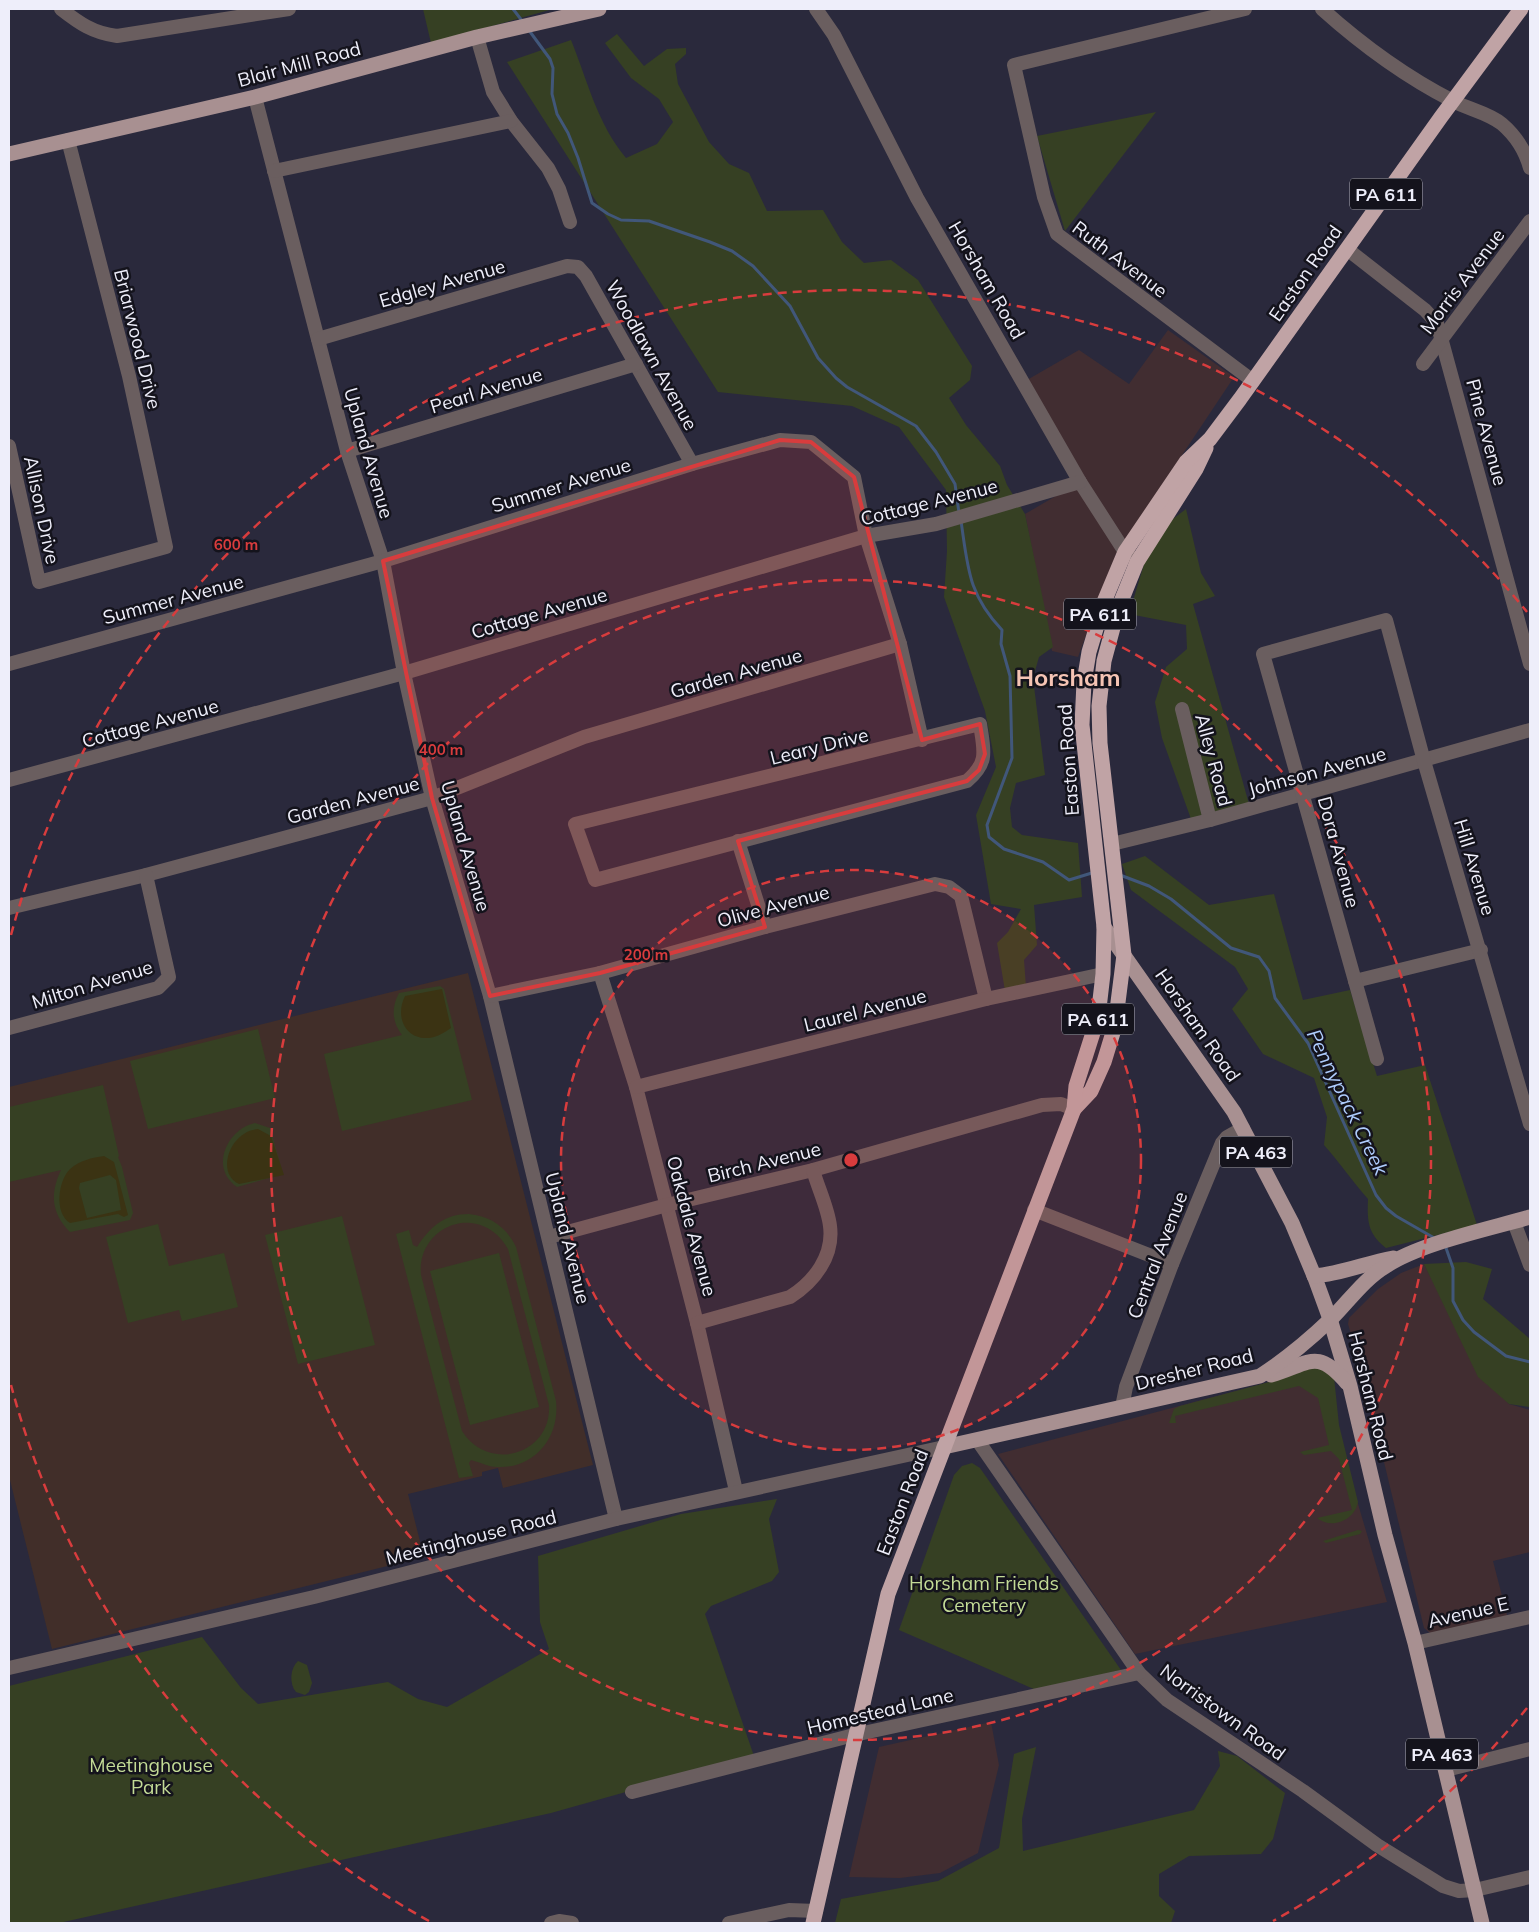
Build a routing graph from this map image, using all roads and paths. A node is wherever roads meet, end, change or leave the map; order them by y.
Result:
1 (61, 9) edge
2 (599, 9) edge
3 (816, 9) edge
4 (1245, 9) edge
5 (1322, 9) edge
6 (1522, 9) edge
7 (285, 10) edge
8 (477, 37) junction
9 (255, 97) junction
10 (1452, 101) junction
11 (511, 121) junction
12 (68, 140) junction
13 (9, 154) edge
14 (1530, 168) edge
15 (274, 170) junction
16 (1530, 221) edge
17 (570, 222) dead end
18 (1347, 249) junction
19 (578, 267) joint
20 (318, 339) junction
21 (1442, 339) junction
22 (636, 364) junction
23 (1423, 364) dead end
24 (1253, 381) junction
25 (9, 446) edge
26 (347, 451) junction
27 (692, 464) junction
28 (1080, 482) junction
29 (866, 536) junction
30 (1131, 557) junction
31 (383, 561) junction
32 (38, 582) joint
33 (900, 644) junction
34 (1263, 654) joint
35 (9, 664) edge
36 (1530, 664) edge
37 (404, 673) junction
38 (1182, 709) dead end
39 (1530, 730) edge
40 (922, 740) junction
41 (1424, 761) junction
42 (9, 780) edge
43 (1304, 793) junction
44 (432, 798) junction
45 (1210, 820) junction
46 (738, 841) junction
47 (1112, 844) junction
48 (146, 875) junction
49 (9, 908) edge
50 (765, 927) junction
51 (1104, 927) junction
52 (1481, 950) junction
53 (1124, 955) junction
54 (600, 973) junction
55 (1103, 974) junction
56 (1355, 981) junction
57 (490, 996) junction
58 (986, 998) junction
59 (9, 1028) edge
60 (1377, 1059) dead end
61 (636, 1087) junction
62 (1074, 1109) junction
63 (1530, 1124) edge
64 (1243, 1128) junction
65 (813, 1170) junction
66 (667, 1205) junction
67 (1034, 1210) junction
68 (1530, 1217) edge
69 (1514, 1222) junction
70 (549, 1238) junction
71 (1409, 1254) junction
72 (1172, 1264) junction
73 (1530, 1266) edge
74 (1314, 1276) junction
75 (1330, 1319) junction
76 (697, 1323) junction
77 (1260, 1376) junction
78 (1350, 1386) junction
79 (1122, 1407) junction
80 (978, 1441) junction
81 (944, 1447) junction
82 (736, 1491) junction
83 (616, 1519) junction
84 (1530, 1617) edge
85 (1415, 1643) junction
86 (9, 1668) edge
87 (1139, 1674) junction
88 (854, 1735) junction
89 (1530, 1749) edge
90 (1446, 1770) junction
91 (632, 1792) dead end
92 (1530, 1877) edge
93 (1475, 1890) junction
94 (815, 1917) edge
95 (551, 1923) edge
96 (572, 1923) edge
97 (729, 1923) edge
98 (1482, 1923) edge

1 - 7 street
2 - 8 main road, Blair Mill Road
3 - 28 street, Horsham Road
4 - 24 street, Ruth Avenue
5 - 10 street
6 - 10 highway, Easton Road / PA 611
8 - 9 main road, Blair Mill Road
8 - 11 street
9 - 12 main road, Blair Mill Road
9 - 15 street, Upland Avenue
10 - 14 street
10 - 18 highway, Easton Road / PA 611
11 - 15 street
11 - 17 street
12 - 13 main road, Blair Mill Road
12 - 32 street, Briarwood Drive
15 - 20 street, Upland Avenue
16 - 21 street, Morris Avenue
18 - 21 street, Pine Avenue
18 - 24 highway, Easton Road / PA 611
19 - 20 street, Edgley Avenue
19 - 22 street, Woodlawn Avenue
20 - 26 street, Upland Avenue
21 - 23 street, Morris Avenue
21 - 36 street, Pine Avenue
22 - 26 street, Pearl Avenue
22 - 27 street, Woodlawn Avenue
24 - 30 highway, Easton Road / PA 611
25 - 32 street, Allison Drive
26 - 31 street, Upland Avenue
27 - 29 street, Summer Avenue
27 - 31 street, Summer Avenue
28 - 29 street, Cottage Avenue
28 - 30 street, Horsham Road
29 - 33 street, Summer Avenue
29 - 37 street, Cottage Avenue
30 - 47 highway, Easton Road / PA 611
30 - 51 highway, Easton Road / PA 611
31 - 35 street, Summer Avenue
31 - 37 street, Upland Avenue
33 - 40 street, Summer Avenue
33 - 44 street, Garden Avenue
34 - 41 street, Hill Avenue
34 - 43 street, Dora Avenue
37 - 42 street, Cottage Avenue
37 - 44 street, Upland Avenue
38 - 45 street, Alley Road
39 - 41 street, Johnson Avenue
40 - 46 street, Leary Drive
40 - 46 street, Leary Drive
41 - 43 street, Johnson Avenue
41 - 52 street, Hill Avenue
43 - 45 street, Johnson Avenue
43 - 56 street, Dora Avenue
44 - 48 street, Garden Avenue
44 - 57 street, Upland Avenue
45 - 47 street, Johnson Avenue
46 - 50 street
47 - 53 highway, Easton Road / PA 611
48 - 49 street, Garden Avenue
48 - 59 street, Milton Avenue
50 - 54 street, Olive Avenue
50 - 58 street, Olive Avenue
51 - 53 main road, Horsham Road / PA 463
51 - 55 highway, Easton Road / PA 611
52 - 56 street
52 - 63 street, Hill Avenue
53 - 62 highway, Easton Road / PA 611
53 - 64 main road, Horsham Road / PA 463
54 - 57 street, Olive Avenue
54 - 61 street, Oakdale Avenue
55 - 58 street, Laurel Avenue
55 - 62 highway, Easton Road / PA 611
56 - 60 street, Dora Avenue
57 - 70 street, Upland Avenue
58 - 61 street, Laurel Avenue
61 - 66 street, Oakdale Avenue
62 - 65 street, Birch Avenue
62 - 67 highway, Easton Road / PA 611
64 - 72 street, Central Avenue
64 - 74 main road, Horsham Road / PA 463
65 - 66 street, Birch Avenue
65 - 76 street
66 - 70 street, Birch Avenue
66 - 76 street, Oakdale Avenue
67 - 72 street
67 - 81 highway, Easton Road / PA 611
68 - 69 main road, Dresher Road
69 - 71 main road, Dresher Road
69 - 73 street
70 - 83 street, Upland Avenue
71 - 74 main road
71 - 75 main road, Dresher Road
72 - 79 street, Central Avenue
74 - 75 main road, Horsham Road / PA 463
75 - 77 main road, Dresher Road
75 - 78 main road, Horsham Road / PA 463
76 - 82 street, Oakdale Avenue
77 - 78 main road
77 - 79 main road, Dresher Road
78 - 85 main road, Horsham Road / PA 463
79 - 80 main road, Dresher Road
80 - 81 main road, Dresher Road
80 - 87 street, Norristown Road
81 - 82 street, Meetinghouse Road
81 - 88 highway, Easton Road / PA 611
82 - 83 street, Meetinghouse Road
83 - 86 street, Meetinghouse Road
84 - 85 street, Avenue E
85 - 90 main road, Horsham Road / PA 463
87 - 88 street, Homestead Lane
87 - 93 street, Norristown Road
88 - 91 street, Homestead Lane
88 - 94 highway, Easton Road / PA 611
89 - 90 street
90 - 93 main road, Horsham Road / PA 463
92 - 93 street, Norristown Road
93 - 98 main road, Horsham Road / PA 463
94 - 97 street
95 - 96 street

